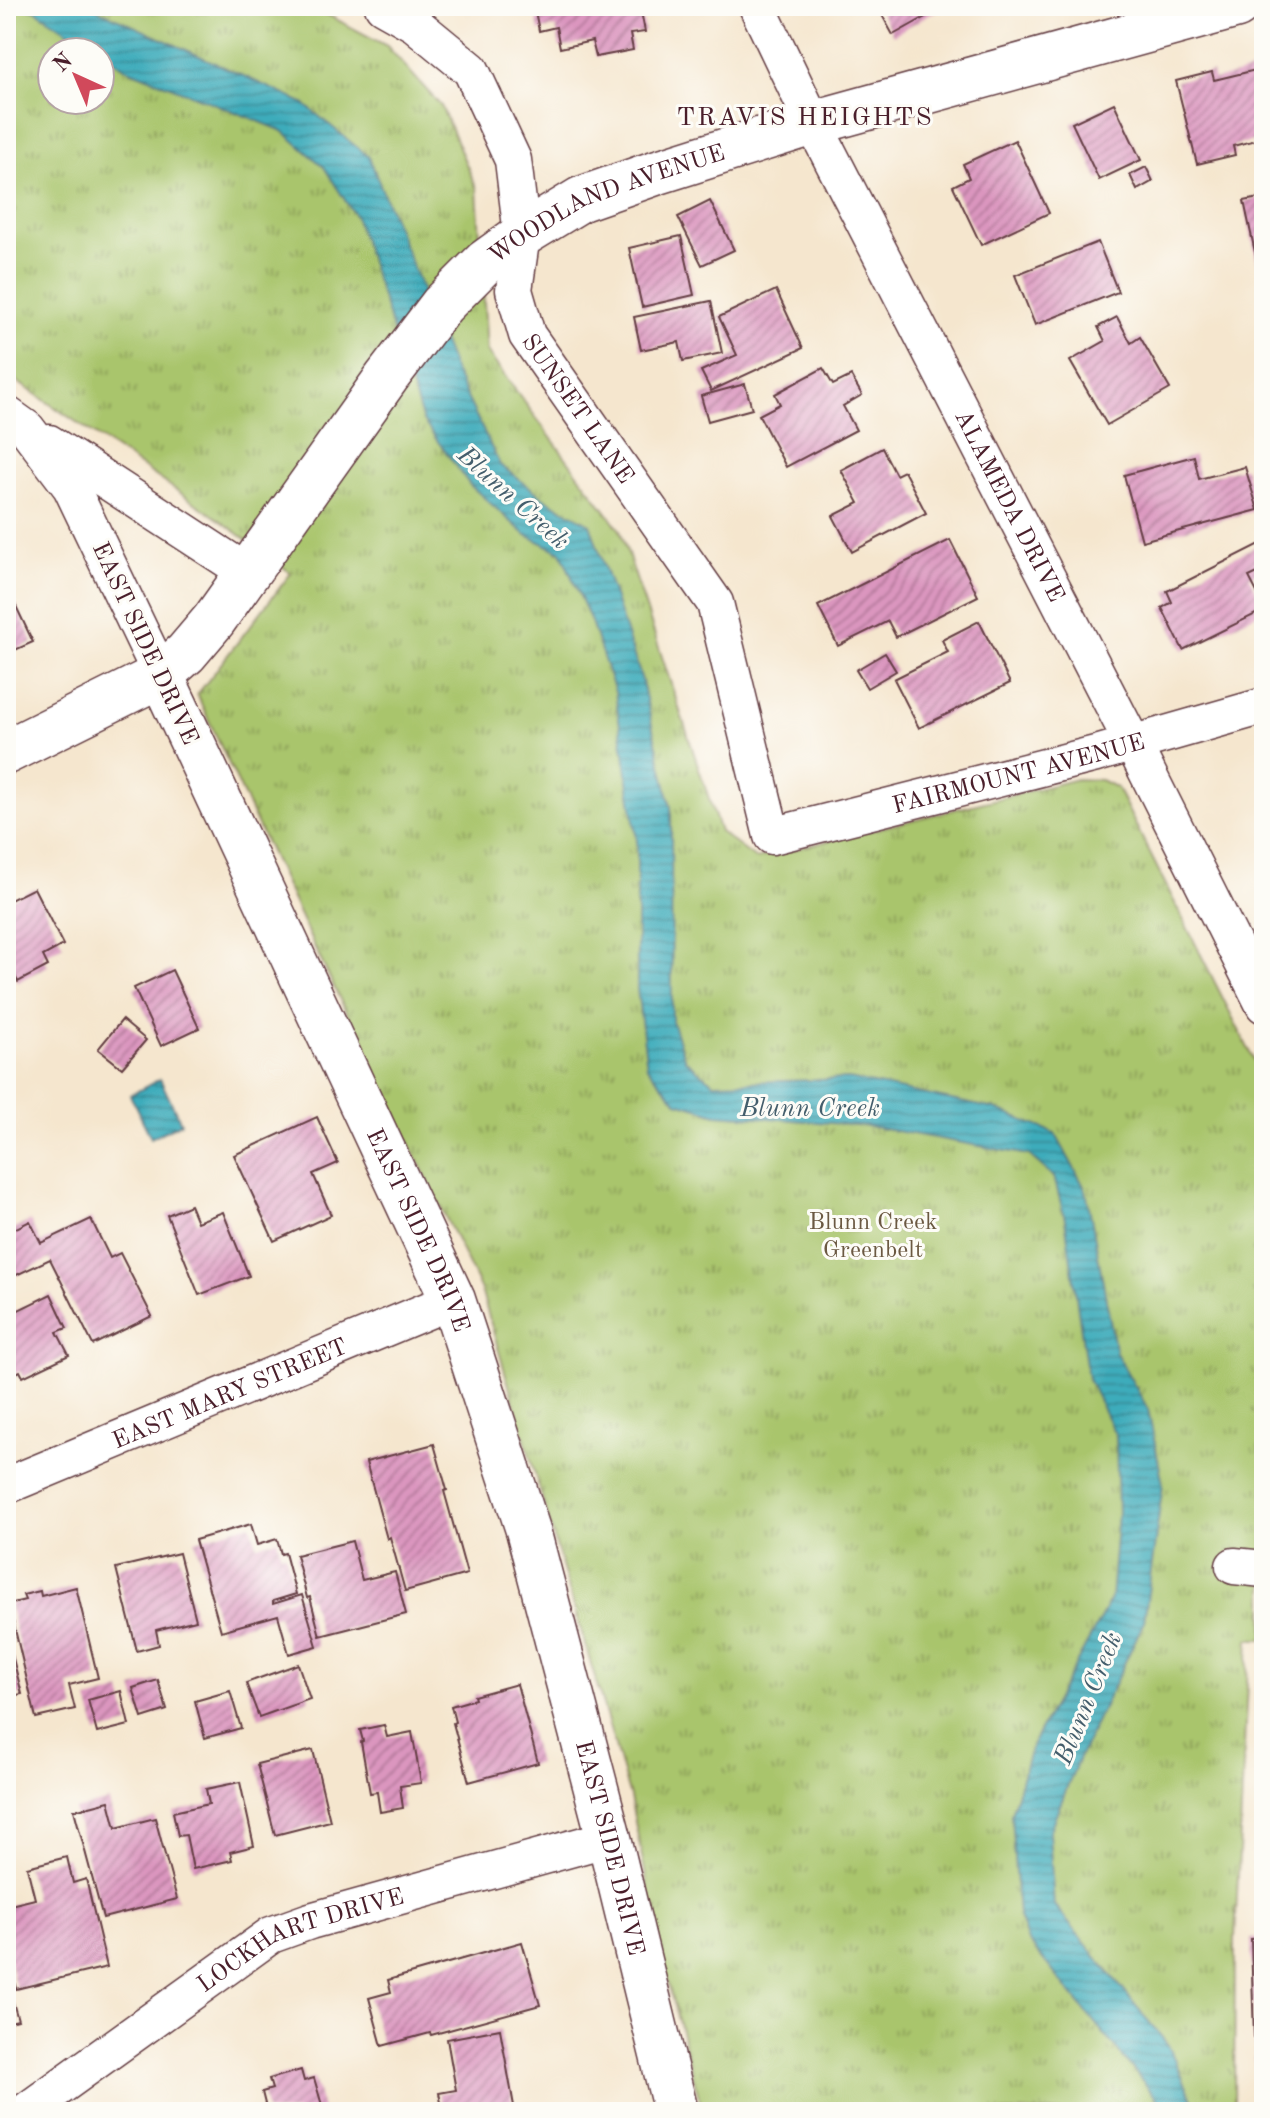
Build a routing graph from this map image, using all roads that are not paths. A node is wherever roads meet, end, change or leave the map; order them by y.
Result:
1 (383, 6) edge
2 (757, 6) edge
3 (1237, 6) edge
4 (813, 123) junction
5 (522, 235) junction
6 (16, 421) edge
7 (248, 573) junction
8 (161, 675) junction
9 (1264, 706) edge
10 (1133, 744) junction
11 (6, 752) edge
12 (772, 836) joint
13 (1264, 1005) edge
14 (453, 1300) junction
15 (6, 1486) edge
16 (609, 1838) junction
17 (25, 2112) edge
18 (676, 2112) edge

1 - 5 street, SUNSET LANE
2 - 4 street, ALAMEDA DRIVE
3 - 4 street, WOODLAND AVENUE
4 - 5 street, WOODLAND AVENUE
4 - 10 street, ALAMEDA DRIVE
5 - 7 street, WOODLAND AVENUE
5 - 12 street, SUNSET LANE
6 - 7 street
6 - 8 street, EAST SIDE DRIVE
7 - 8 street, WOODLAND AVENUE
8 - 11 street, WOODLAND AVENUE
8 - 14 street, EAST SIDE DRIVE
9 - 10 street, FAIRMOUNT AVENUE
10 - 12 street, FAIRMOUNT AVENUE
10 - 13 street, ALAMEDA DRIVE
14 - 15 street, EAST MARY STREET
14 - 16 street, EAST SIDE DRIVE
16 - 17 street, LOCKHART DRIVE
16 - 18 street, EAST SIDE DRIVE

